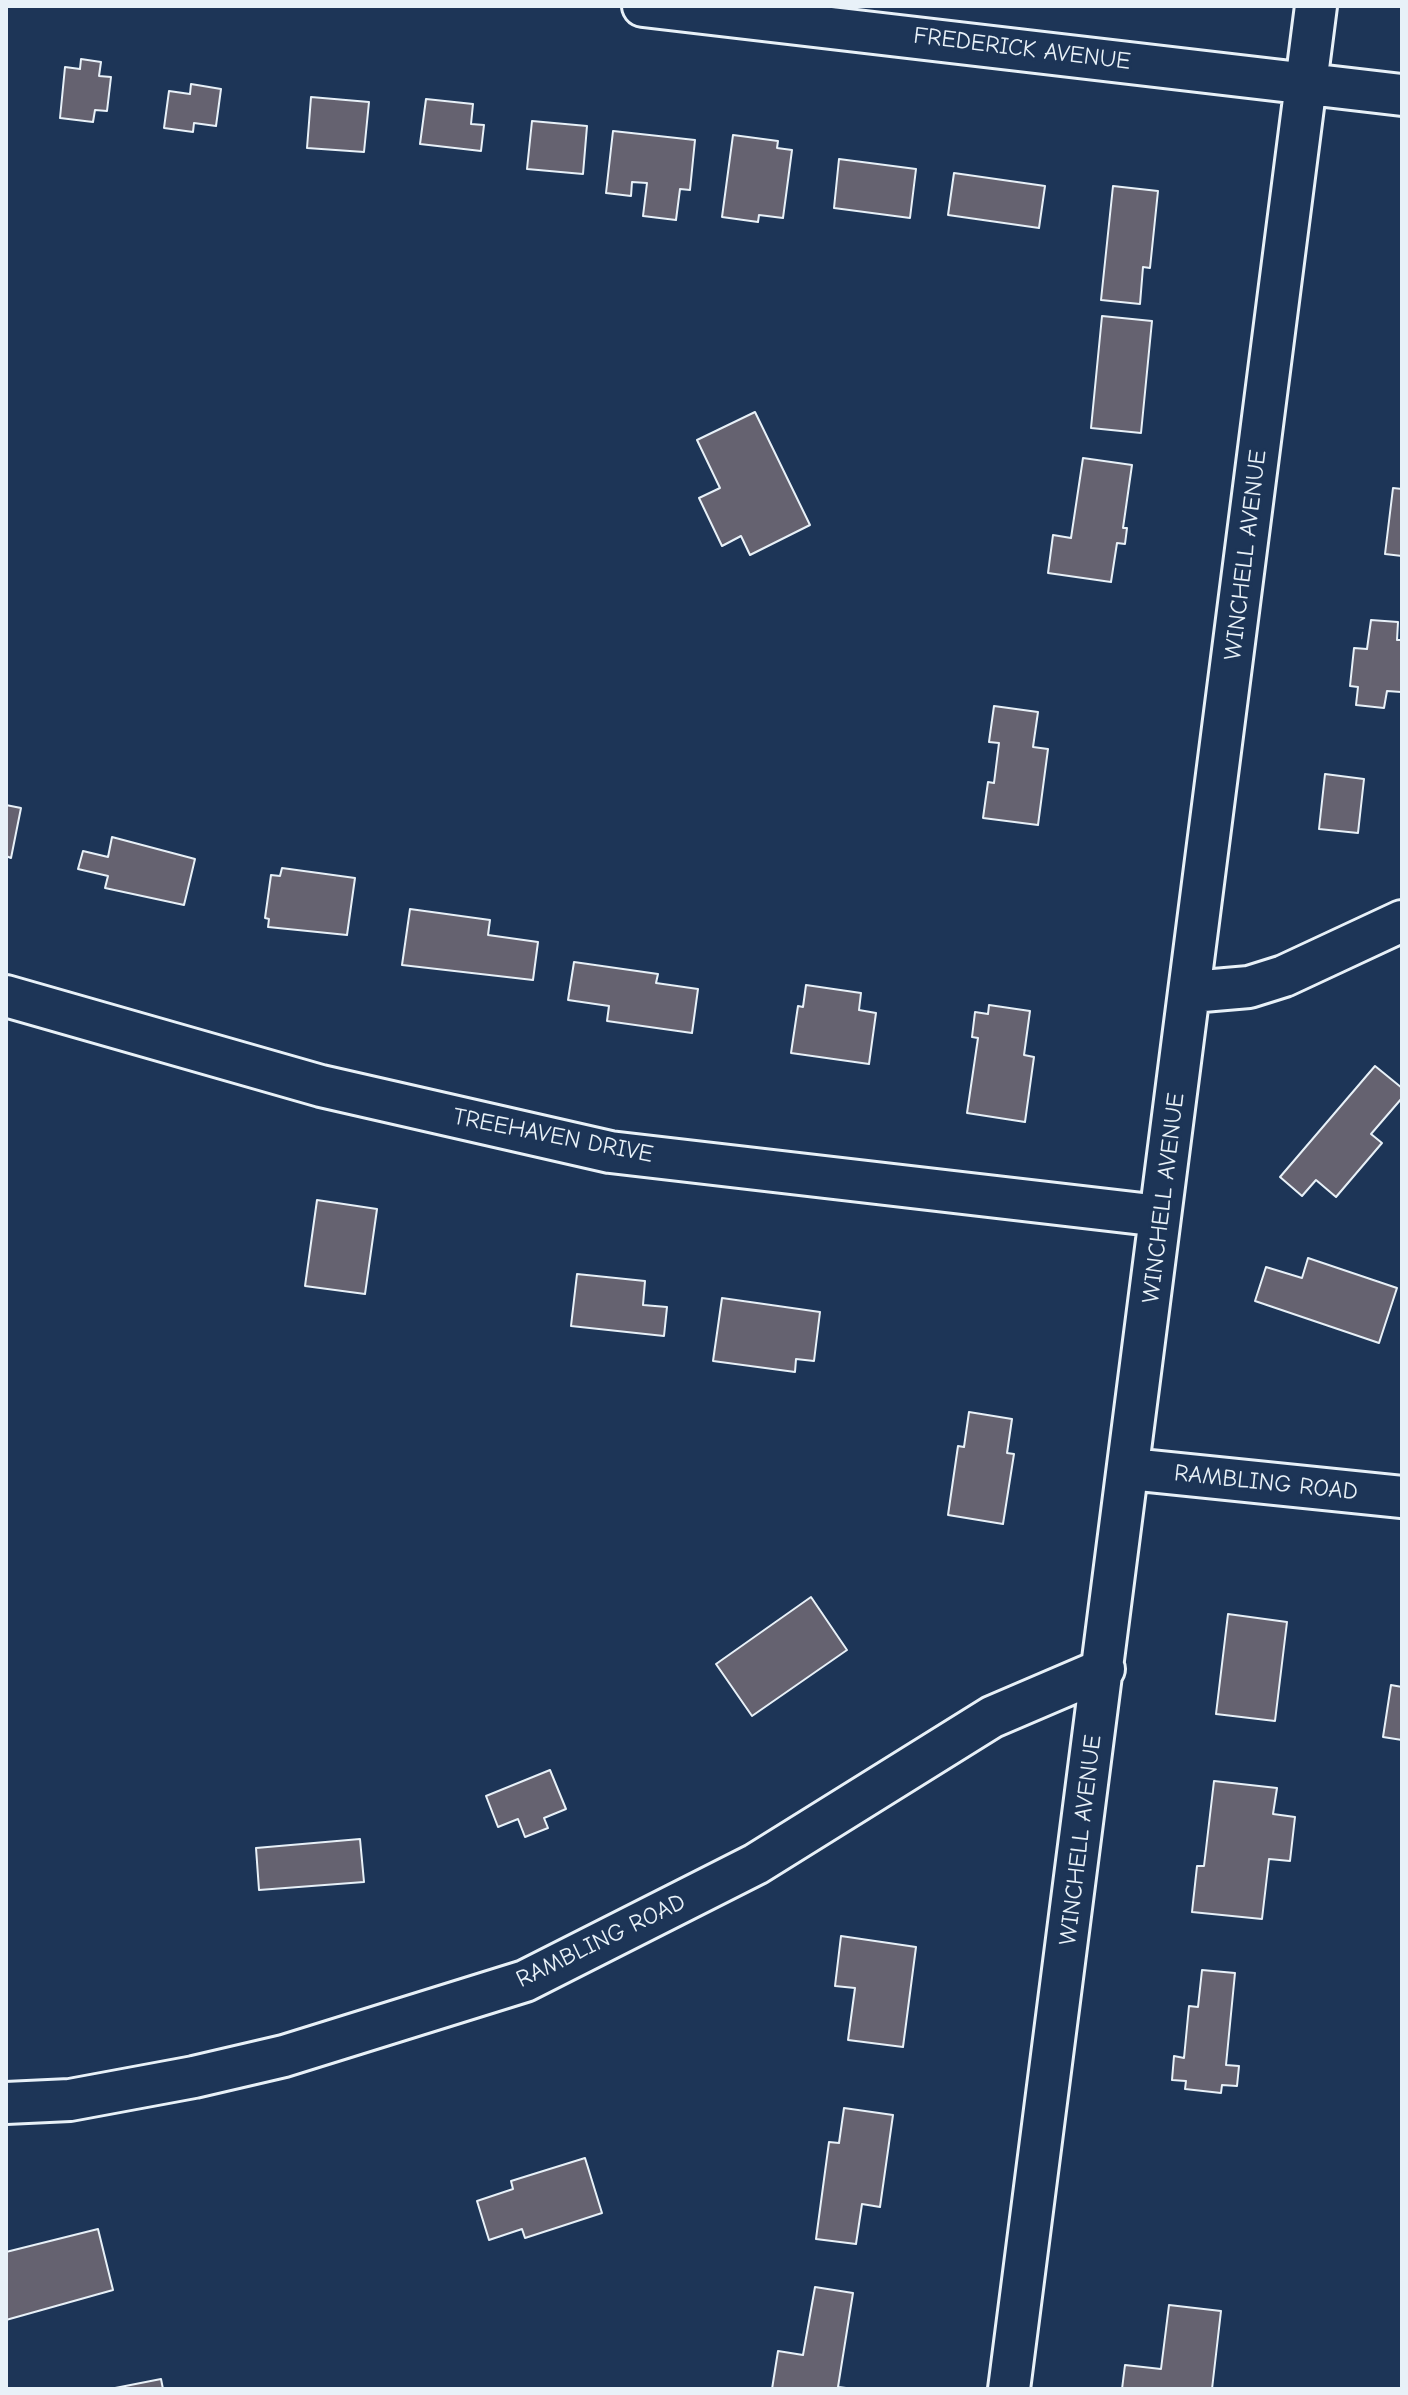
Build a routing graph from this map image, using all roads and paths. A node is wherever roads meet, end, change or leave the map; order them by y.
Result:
1 (643, 6) edge
2 (1316, 6) edge
3 (1306, 82) junction
4 (1402, 95) edge
5 (1402, 921) edge
6 (1191, 992) junction
7 (6, 996) edge
8 (1160, 1216) junction
9 (1130, 1469) junction
10 (1402, 1497) edge
11 (1104, 1669) junction
12 (6, 2103) edge
13 (1009, 2389) edge

1 - 3 street, FREDERICK AVENUE
2 - 3 street, WINCHELL AVENUE
3 - 4 street, FREDERICK AVENUE
3 - 6 street, WINCHELL AVENUE
5 - 6 street
6 - 8 street, WINCHELL AVENUE
7 - 8 street, TREEHAVEN DRIVE
8 - 9 street, WINCHELL AVENUE
9 - 10 street, RAMBLING ROAD
9 - 11 street, WINCHELL AVENUE
11 - 12 street, RAMBLING ROAD
11 - 13 street, WINCHELL AVENUE

